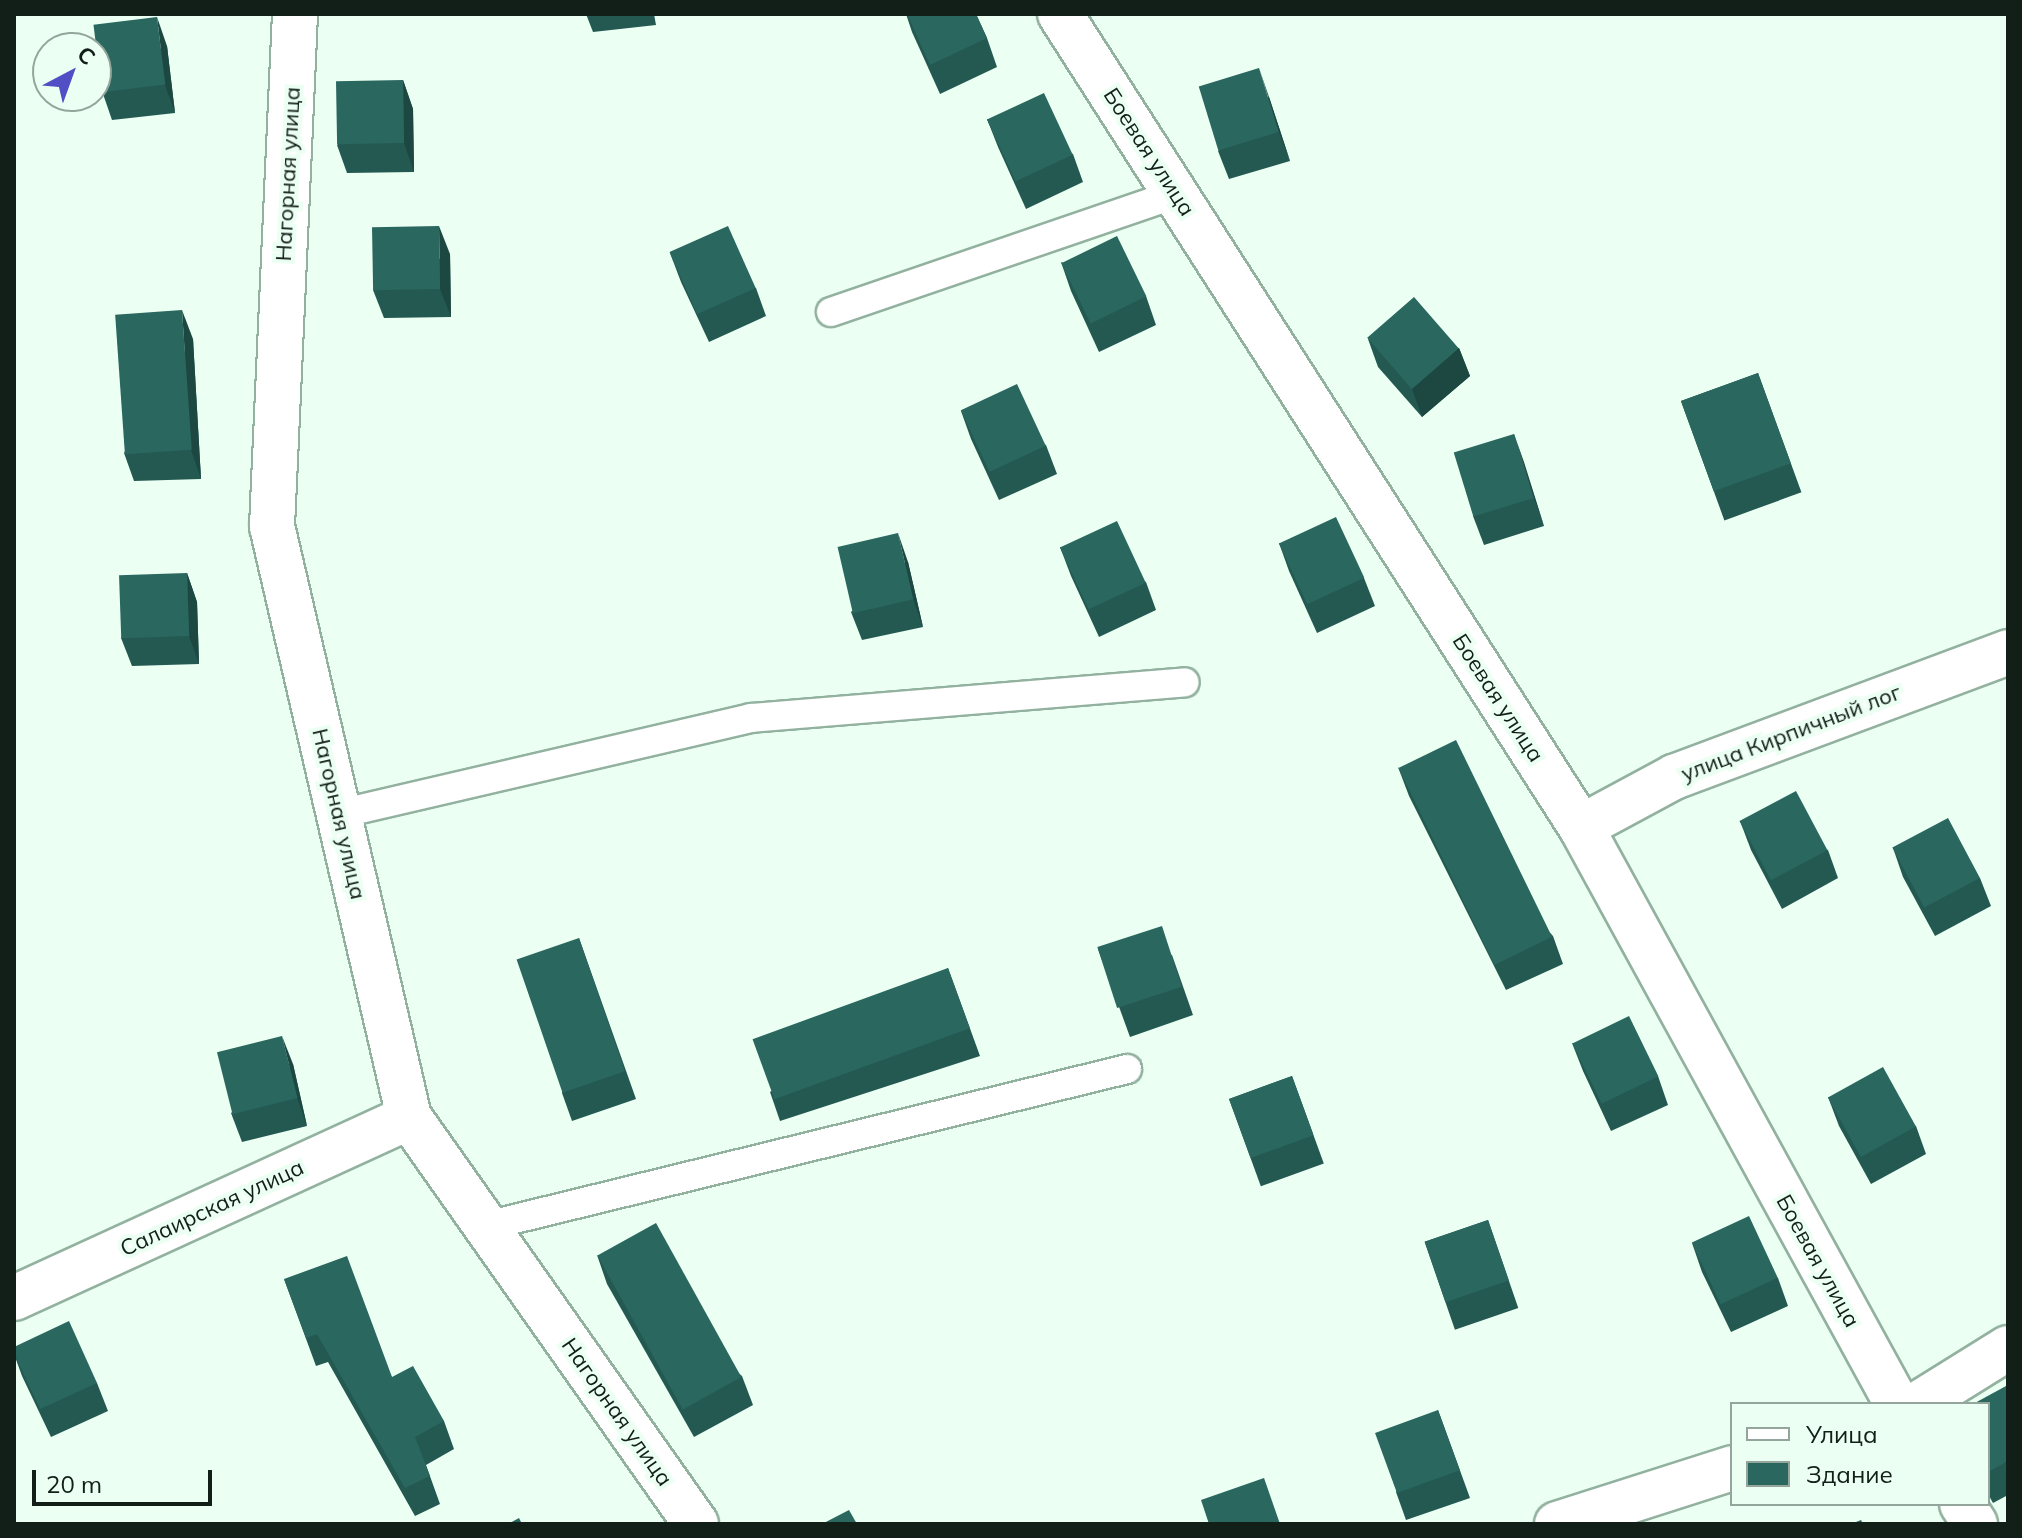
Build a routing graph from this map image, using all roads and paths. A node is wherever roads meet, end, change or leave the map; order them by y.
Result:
1 (295, 14) edge
2 (1060, 14) edge
3 (1176, 194) junction
4 (831, 312) dead end
5 (2008, 652) edge
6 (1185, 682) dead end
7 (339, 814) junction
8 (1581, 827) junction
9 (1127, 1069) dead end
10 (409, 1117) junction
11 (486, 1226) junction
12 (14, 1298) edge
13 (2008, 1348) edge
14 (1896, 1402) edge
15 (1921, 1402) edge
16 (1730, 1469) edge
17 (1963, 1506) edge
18 (696, 1524) edge
19 (1557, 1524) edge
20 (1975, 1524) edge

1 - 7 street, Нагорная улица
2 - 3 street, Боевая улица
3 - 4 lane
3 - 8 street, Боевая улица
5 - 8 street, улица Кирпичный лог
6 - 7 lane
7 - 10 street, Нагорная улица
8 - 14 street, Боевая улица
9 - 11 lane
10 - 11 street, Нагорная улица
10 - 12 street, Салаирская улица
11 - 18 street, Нагорная улица
13 - 15 street
16 - 19 street
17 - 20 street

